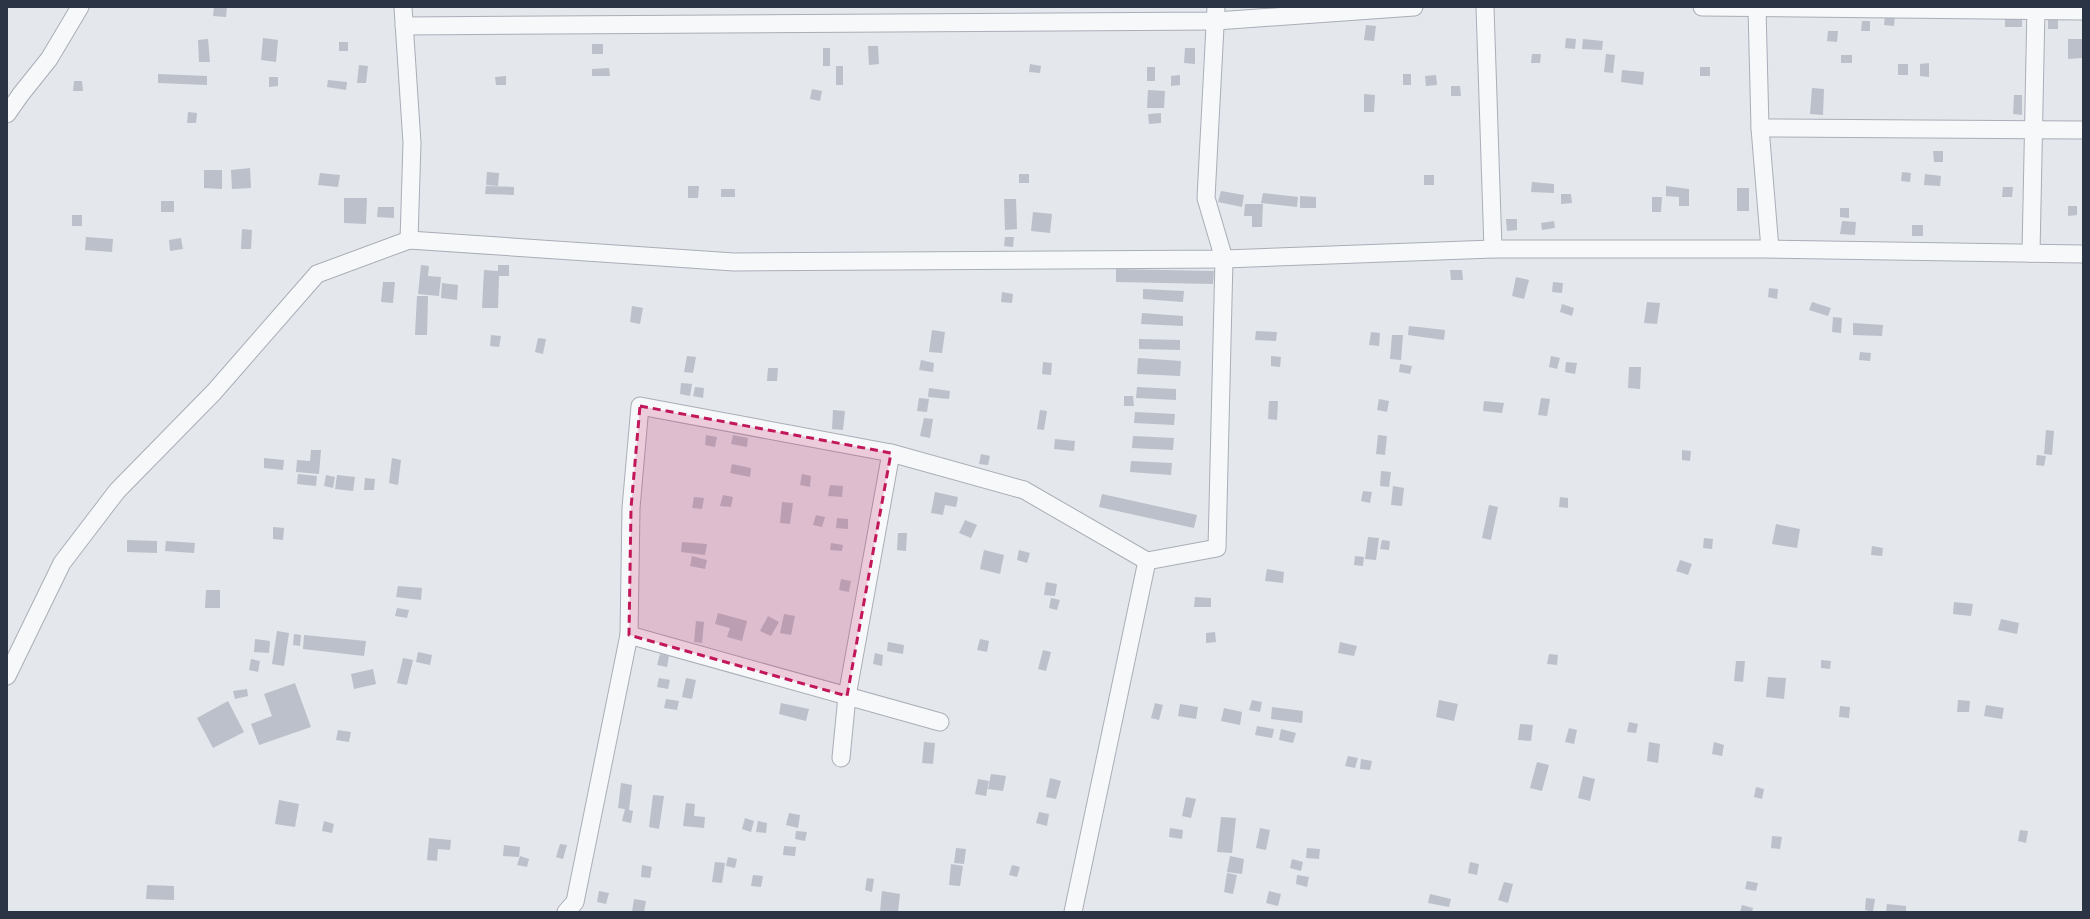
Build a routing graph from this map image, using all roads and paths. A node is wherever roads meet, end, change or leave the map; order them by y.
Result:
1 (80, 7) edge
2 (403, 7) edge
3 (1414, 7) edge
4 (1484, 7) edge
5 (1702, 7) edge
6 (1757, 8) junction
7 (2036, 9) edge
8 (2083, 11) edge
9 (1216, 14) edge
10 (404, 26) junction
11 (7, 114) edge
12 (1760, 128) junction
13 (2034, 130) junction
14 (2083, 130) edge
15 (410, 240) junction
16 (1493, 249) junction
17 (1770, 249) junction
18 (2031, 253) junction
19 (2083, 254) edge
20 (1224, 259) junction
21 (891, 453) junction
22 (1147, 561) junction
23 (629, 634) junction
24 (7, 676) edge
25 (846, 696) junction
26 (940, 722) dead end
27 (841, 758) dead end
28 (566, 912) edge
29 (1073, 912) edge

1 - 11 street
2 - 10 street
3 - 9 street
4 - 16 street
5 - 6 street
6 - 7 street
6 - 12 street
7 - 8 street
7 - 13 street
9 - 10 street
9 - 20 street
10 - 15 street
12 - 13 street
12 - 17 street
13 - 14 street
13 - 18 street
15 - 20 street
15 - 24 street
16 - 17 street
16 - 20 street
17 - 18 street
18 - 19 street
20 - 22 street
21 - 22 street
21 - 23 street
21 - 25 street
22 - 29 street
23 - 25 street
23 - 28 street
25 - 26 street
25 - 27 street

